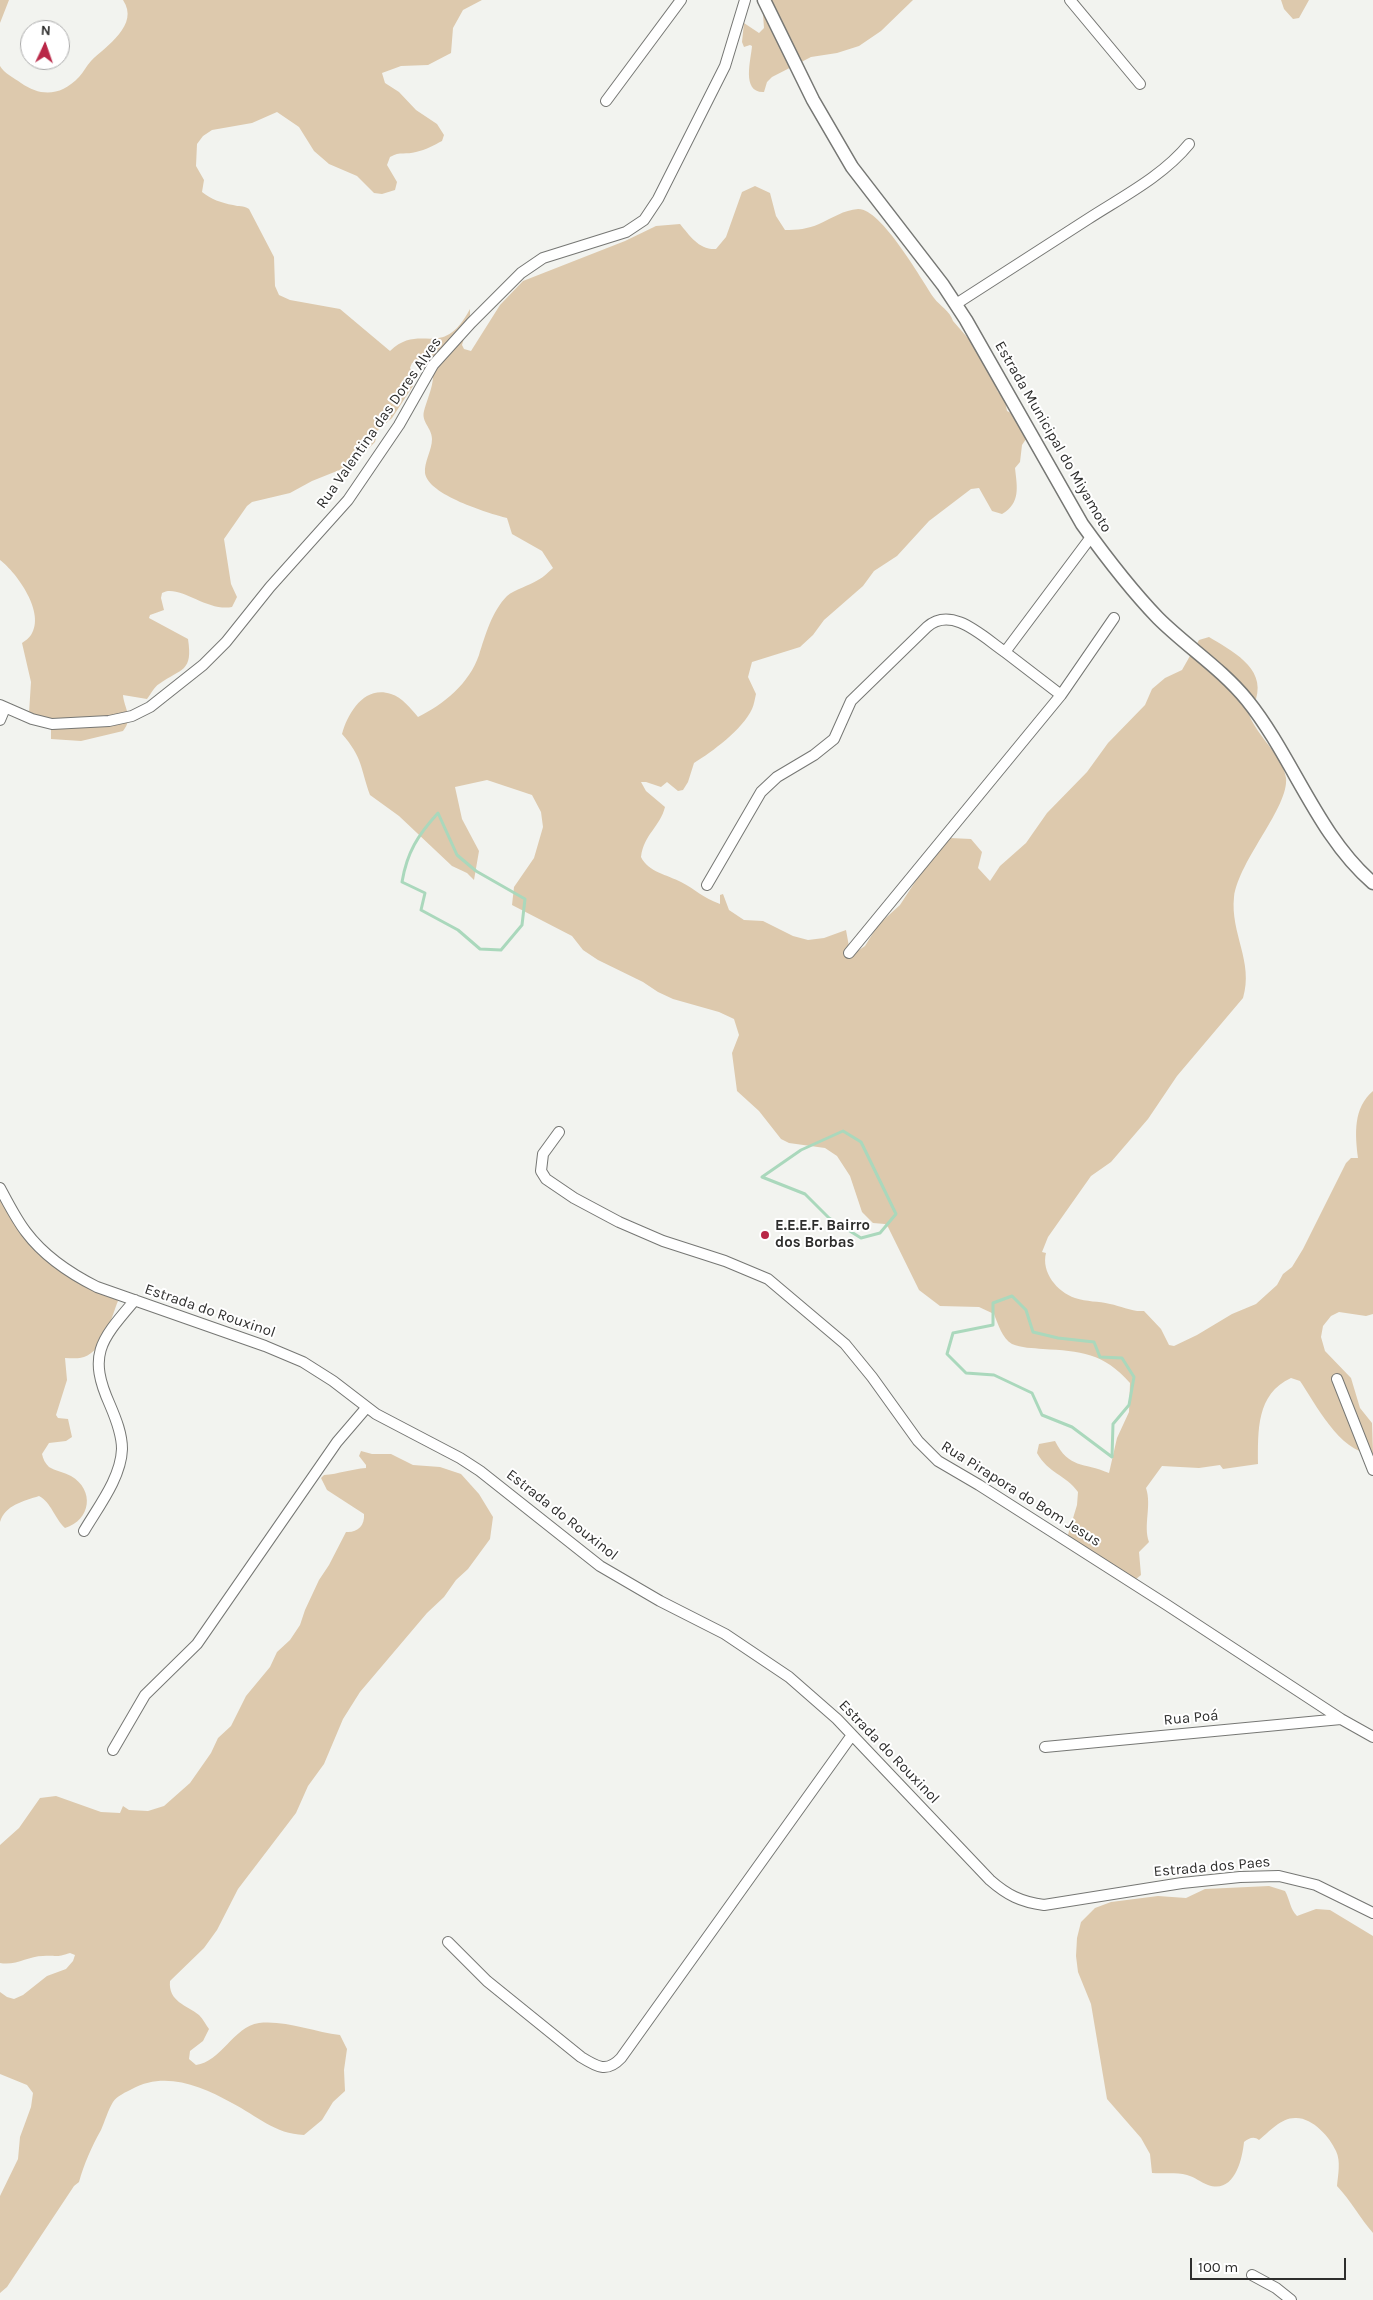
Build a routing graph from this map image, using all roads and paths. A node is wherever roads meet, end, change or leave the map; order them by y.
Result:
1 (681, 0) edge
2 (746, 0) edge
3 (764, 0) edge
4 (1070, 0) edge
5 (1140, 84) dead end
6 (606, 101) dead end
7 (1188, 144) dead end
8 (956, 304) junction
9 (1091, 537) junction
10 (1114, 618) dead end
11 (1005, 652) junction
12 (1061, 695) junction
13 (2, 706) edge
14 (0, 720) edge
15 (1373, 883) edge
16 (707, 884) dead end
17 (849, 953) dead end
18 (559, 1132) dead end
19 (0, 1188) edge
20 (135, 1300) junction
21 (1337, 1379) dead end
22 (367, 1407) junction
23 (1373, 1470) edge
24 (84, 1531) dead end
25 (1340, 1719) junction
26 (852, 1735) junction
27 (1373, 1737) edge
28 (1045, 1747) dead end
29 (113, 1750) dead end
30 (1106, 1894) joint
31 (1373, 1913) edge
32 (448, 1942) dead end
33 (1252, 2275) dead end
34 (1291, 2300) edge

1 - 6 street
2 - 13 street, Rua Valentina das Dores Alves
3 - 8 street, Estrada Municipal do Miyamoto
4 - 5 street
7 - 8 street
8 - 9 street, Estrada Municipal do Miyamoto
9 - 11 street
9 - 15 street, Estrada Municipal do Miyamoto
10 - 12 street
11 - 12 street
11 - 16 street
12 - 17 street
13 - 14 street
18 - 25 street, Rua Pirapora do Bom Jesus
19 - 20 street, Estrada do Rouxinol
20 - 22 street, Estrada do Rouxinol
20 - 24 street
21 - 23 street
22 - 26 street, Estrada do Rouxinol
22 - 29 street
25 - 27 street, Rua Pirapora do Bom Jesus
25 - 28 street, Rua Poá
26 - 30 street, Estrada do Rouxinol
26 - 32 street
30 - 31 street, Estrada dos Paes
33 - 34 street

